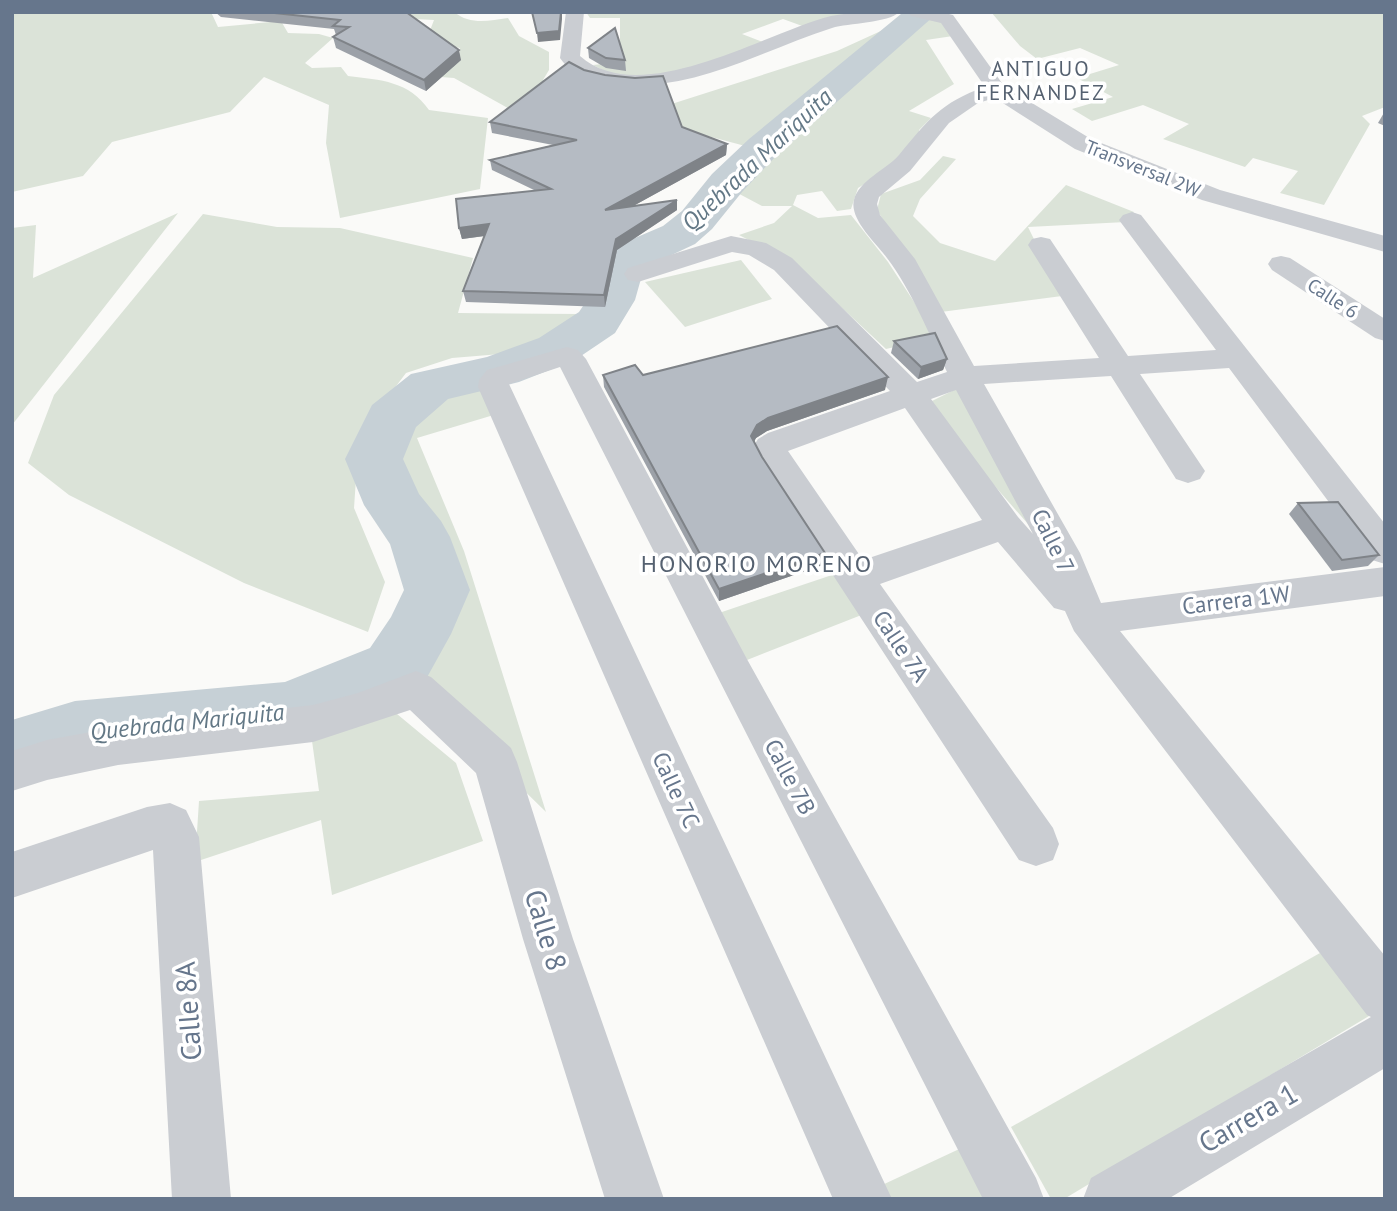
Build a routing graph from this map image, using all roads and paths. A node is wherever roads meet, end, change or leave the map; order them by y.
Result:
1 (575, 12) edge
2 (890, 12) edge
3 (917, 12) edge
4 (997, 90) junction
5 (1132, 220) dead end
6 (1385, 244) edge
7 (1041, 246) dead end
8 (1280, 264) dead end
9 (638, 274) dead end
10 (1385, 332) edge
11 (566, 356) joint
12 (1239, 358) junction
13 (1117, 365) junction
14 (964, 376) junction
15 (911, 394) junction
16 (1188, 471) dead end
17 (1005, 526) junction
18 (1385, 550) edge
19 (855, 578) junction
20 (1385, 581) edge
21 (1088, 620) junction
22 (12, 771) edge
23 (1036, 844) dead end
24 (12, 876) edge
25 (1385, 997) edge
26 (1385, 1038) edge
27 (202, 1199) edge
28 (635, 1199) edge
29 (863, 1199) edge
30 (1015, 1199) edge
31 (1112, 1199) edge

1 - 2 street
3 - 4 street, Transversal 2W
4 - 6 street, Transversal 2W
4 - 14 street, Calle 7
5 - 12 street
7 - 13 street
8 - 10 street, Calle 6
9 - 15 street
11 - 29 street, Calle 7C
11 - 30 street, Calle 7B
12 - 13 street
12 - 18 street
13 - 14 street
13 - 16 street
14 - 15 street
14 - 21 street, Calle 7
15 - 17 street
15 - 19 street, Calle 7A
17 - 19 street
17 - 21 street
19 - 23 street, Calle 7A
20 - 21 street, Carrera 1W
21 - 25 street, Calle 7
22 - 28 street, Calle 8
24 - 27 street, Calle 8A
26 - 31 street, Carrera 1

